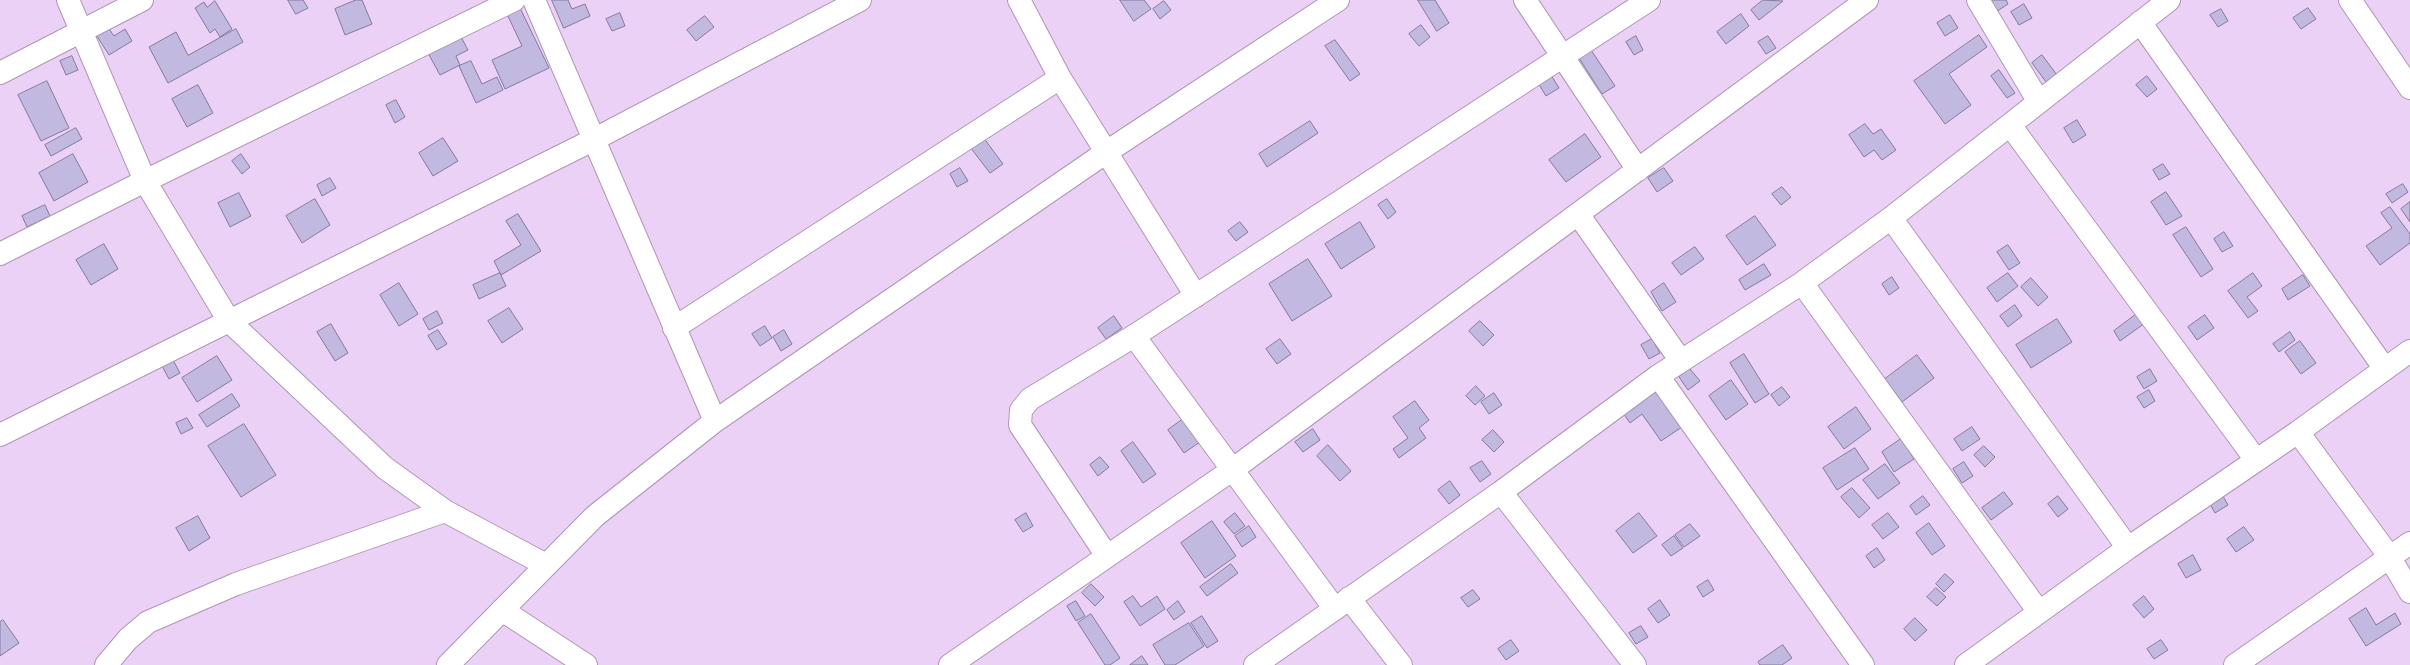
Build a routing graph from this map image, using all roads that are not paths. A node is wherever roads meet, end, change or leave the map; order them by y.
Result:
1 (68, 0) edge
2 (142, 0) edge
3 (514, 0) edge
4 (534, 0) edge
5 (860, 0) edge
6 (1018, 0) edge
7 (1338, 0) edge
8 (1525, 0) edge
9 (1649, 0) edge
10 (1867, 0) edge
11 (1978, 0) edge
12 (2169, 0) edge
13 (2350, 0) edge
14 (2140, 22) junction
15 (82, 31) junction
16 (1563, 58) junction
17 (0, 72) edge
18 (1060, 78) junction
19 (2410, 88) edge
20 (2039, 102) junction
21 (2010, 125) junction
22 (593, 140) junction
23 (1108, 151) junction
24 (1638, 170) junction
25 (145, 181) junction
26 (1578, 214) junction
27 (1890, 218) junction
28 (0, 254) edge
29 (1802, 283) junction
30 (1196, 296) junction
31 (229, 321) junction
32 (674, 328) junction
33 (1134, 336) junction
34 (2410, 351) edge
35 (1681, 361) junction
36 (2385, 369) junction
37 (1658, 376) junction
38 (714, 421) junction
39 (2298, 432) junction
40 (0, 435) edge
41 (2256, 460) junction
42 (1232, 470) junction
43 (1501, 492) junction
44 (445, 511) junction
45 (2410, 542) edge
46 (2128, 548) junction
47 (1107, 556) junction
48 (2389, 556) junction
49 (546, 565) junction
50 (2410, 592) edge
51 (1342, 604) junction
52 (502, 610) junction
53 (2039, 612) junction
54 (106, 665) edge
55 (448, 665) edge
56 (586, 665) edge
57 (950, 665) edge
58 (1255, 665) edge
59 (1401, 665) edge
60 (1636, 665) edge
61 (1863, 665) edge
62 (1966, 665) edge
63 (2235, 665) edge

1 - 15 street
2 - 15 street
3 - 25 street
4 - 22 street
5 - 22 street
6 - 18 street
7 - 23 street
8 - 16 street
9 - 16 street
10 - 24 street
11 - 20 street
12 - 14 street
13 - 19 street
14 - 20 street
14 - 36 street
15 - 17 street
15 - 25 street
16 - 24 street
16 - 30 street
18 - 23 street
18 - 32 street
20 - 21 street
21 - 27 street
21 - 41 street
22 - 31 street
22 - 32 street
23 - 30 street
23 - 38 street
24 - 26 street
25 - 28 street
25 - 31 street
26 - 35 street
26 - 42 street
27 - 29 street
27 - 46 street
29 - 35 street
29 - 53 street
30 - 33 street
31 - 40 street
31 - 44 street
32 - 38 street
33 - 42 street
33 - 47 street
34 - 36 street
35 - 37 street
36 - 39 street
37 - 43 street
37 - 61 street
38 - 49 street
39 - 41 street
39 - 48 street
41 - 46 street
42 - 47 street
42 - 51 street
43 - 51 street
43 - 60 street
44 - 49 street
44 - 54 street
45 - 48 street
46 - 53 street
47 - 57 street
48 - 50 street
48 - 63 street
49 - 52 street
51 - 58 street
51 - 59 street
52 - 55 street
52 - 56 street
53 - 62 street

